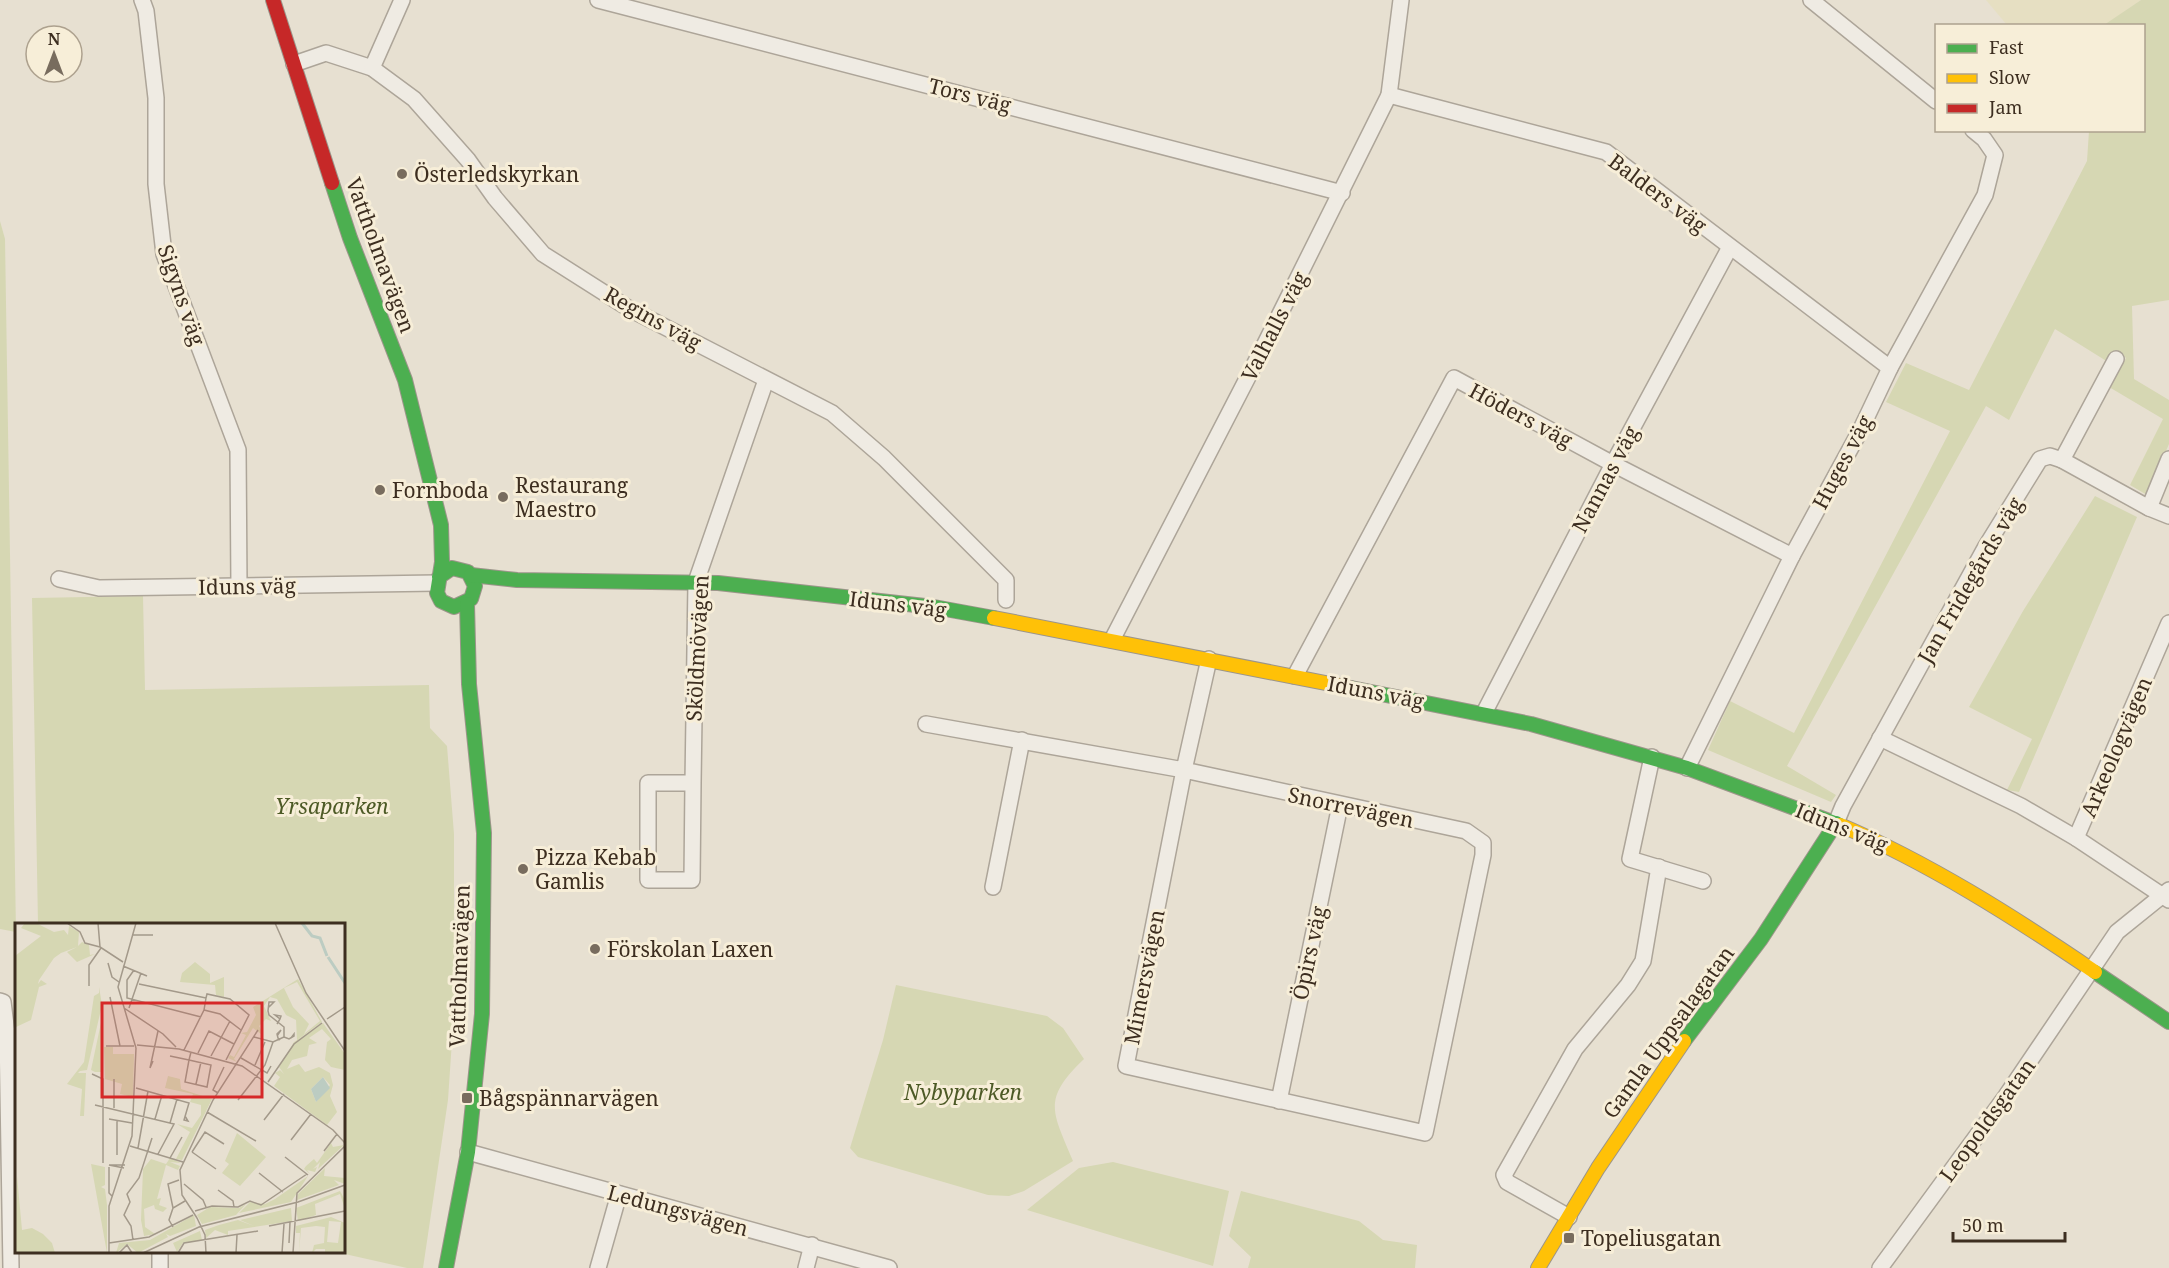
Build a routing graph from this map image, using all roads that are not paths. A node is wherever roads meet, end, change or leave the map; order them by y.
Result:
1 (142, 0) edge
2 (273, 0) edge
3 (402, 0) edge
4 (598, 0) edge
5 (1401, 0) edge
6 (1811, 0) edge
7 (294, 64) junction
8 (372, 68) junction
9 (1389, 95) junction
10 (1935, 100) edge
11 (1975, 132) edge
12 (1342, 193) junction
13 (1730, 247) junction
14 (2116, 359) dead end
15 (1890, 368) junction
16 (766, 380) junction
17 (2169, 459) edge
18 (2062, 460) junction
19 (1612, 464) junction
20 (2149, 508) junction
21 (2169, 516) edge
22 (441, 525) junction
23 (1792, 556) junction
24 (467, 572) junction
25 (59, 579) dead end
26 (438, 580) junction
27 (517, 580) junction
28 (696, 582) junction
29 (239, 586) junction
30 (471, 598) junction
31 (1006, 600) dead end
32 (446, 604) junction
33 (2169, 623) edge
34 (1112, 640) junction
35 (1209, 659) junction
36 (468, 664) junction
37 (1295, 676) junction
38 (1484, 713) junction
39 (926, 724) dead end
40 (1880, 738) junction
41 (1022, 740) junction
42 (1652, 757) junction
43 (1687, 768) junction
44 (1184, 770) junction
45 (693, 783) junction
46 (1340, 805) junction
47 (1836, 823) junction
48 (2076, 838) junction
49 (1659, 867) junction
50 (1703, 881) dead end
51 (993, 887) dead end
52 (2167, 896) edge
53 (2090, 970) junction
54 (1, 999) edge
55 (2169, 1022) edge
56 (1279, 1101) junction
57 (1425, 1133) joint
58 (468, 1152) junction
59 (619, 1194) junction
60 (1569, 1217) junction
61 (812, 1245) junction
62 (11, 1268) edge
63 (446, 1268) edge
64 (598, 1268) edge
65 (806, 1268) edge
66 (889, 1268) edge
67 (1539, 1268) edge
68 (1880, 1268) edge

1 - 29 street, Sigyns väg
2 - 7 street, Vattholmavägen
3 - 8 street
4 - 12 street, Tors väg
5 - 9 street, Valhalls väg
6 - 10 street
7 - 8 street, Regins väg
7 - 22 street, Vattholmavägen
8 - 16 street, Regins väg
9 - 12 street, Valhalls väg
9 - 13 street, Balders väg
11 - 15 street, Huges väg
12 - 34 street, Valhalls väg
13 - 15 street, Balders väg
13 - 19 street, Nannas väg
14 - 18 street
15 - 23 street, Huges väg
16 - 28 street, Sköldmövägen
16 - 31 street, Regins väg
17 - 20 street
18 - 20 street
18 - 40 street, Jan Fridegårds väg
19 - 23 street, Höders väg
19 - 37 street, Höders väg
19 - 38 street, Nannas väg
20 - 21 street
22 - 24 street, Vattholmavägen
22 - 26 street, Vattholmavägen
23 - 43 street, Huges väg
24 - 26 street
24 - 27 street, Iduns väg
24 - 30 street
25 - 29 street, Iduns väg
26 - 29 street, Iduns väg
26 - 32 street
27 - 28 street, Iduns väg
27 - 30 street, Iduns väg
28 - 34 street, Iduns väg
28 - 45 street, Sköldmövägen
30 - 32 street
30 - 36 street, Vattholmavägen
32 - 36 street, Vattholmavägen
33 - 48 street, Arkeologvägen
34 - 35 street, Iduns väg
35 - 37 street, Iduns väg
35 - 44 street, Mimersvägen
36 - 58 street, Vattholmavägen
37 - 38 street, Iduns väg
38 - 42 street, Iduns väg
39 - 41 street, Snorrevägen
40 - 47 street, Jan Fridegårds väg
40 - 48 street, Arkeologvägen
41 - 44 street, Snorrevägen
41 - 51 street
42 - 43 street, Iduns väg
42 - 49 street
43 - 47 street, Iduns väg
44 - 46 street, Snorrevägen
44 - 56 street, Mimersvägen
45 - 45 street, Sköldmövägen
46 - 56 street, Öpirs väg
46 - 57 street, Snorrevägen
47 - 53 street, Iduns väg
47 - 60 street, Gamla Uppsalagatan
48 - 52 street, Arkeologvägen
49 - 50 street
49 - 60 street
52 - 53 street, Leopoldsgatan
53 - 55 street, Iduns väg
53 - 68 street, Leopoldsgatan
54 - 62 street
56 - 57 street, Mimersvägen
58 - 59 street, Ledungsvägen
58 - 63 street, Vattholmavägen
59 - 61 street, Ledungsvägen
59 - 64 street
60 - 67 street, Gamla Uppsalagatan
61 - 65 street
61 - 66 street, Ledungsvägen

